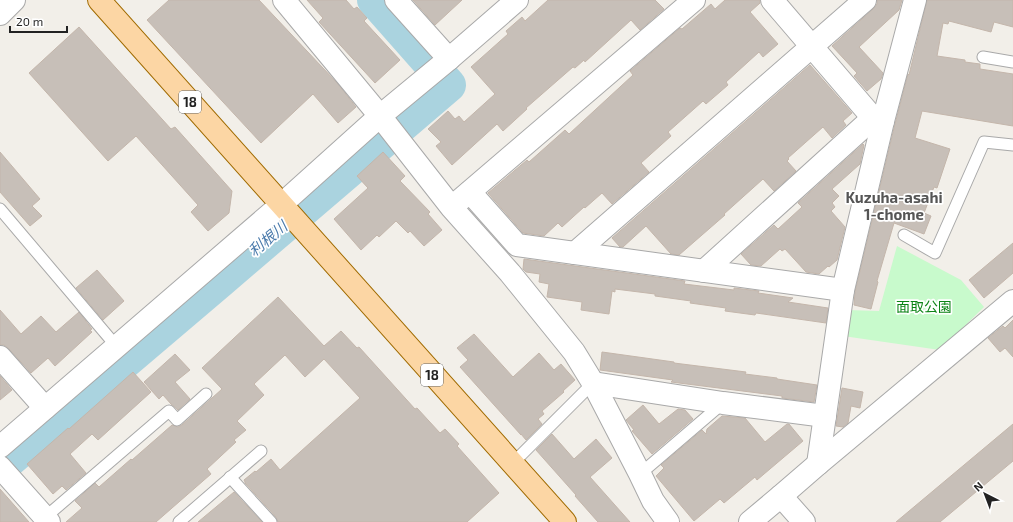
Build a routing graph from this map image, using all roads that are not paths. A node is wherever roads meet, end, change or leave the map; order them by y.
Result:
1 (14, 0) edge
2 (99, 0) edge
3 (284, 0) edge
4 (396, 0) edge
5 (517, 0) edge
6 (694, 0) edge
7 (772, 0) edge
8 (866, 0) edge
9 (915, 0) edge
10 (0, 14) edge
11 (812, 46) junction
12 (983, 57) dead end
13 (449, 59) junction
14 (1013, 62) edge
15 (380, 116) junction
16 (878, 120) junction
17 (1013, 145) edge
18 (470, 192) junction
19 (452, 208) junction
20 (0, 209) edge
21 (291, 214) junction
22 (904, 235) dead end
23 (575, 253) junction
24 (704, 271) junction
25 (843, 290) junction
26 (1013, 301) edge
27 (117, 347) junction
28 (0, 357) edge
29 (592, 383) junction
30 (206, 394) dead end
31 (723, 403) junction
32 (46, 408) junction
33 (825, 416) junction
34 (0, 447) edge
35 (261, 451) dead end
36 (512, 464) junction
37 (818, 464) junction
38 (3, 470) edge
39 (640, 474) junction
40 (230, 478) junction
41 (781, 496) junction
42 (45, 521) edge
43 (179, 522) edge
44 (271, 522) edge
45 (565, 522) edge
46 (668, 522) edge
47 (750, 522) edge
48 (804, 522) edge

1 - 10 street
2 - 21 main road, 18
3 - 15 street
4 - 13 street
5 - 13 street
6 - 18 street
7 - 11 street
8 - 11 street
9 - 16 street
11 - 16 street
11 - 23 street
12 - 14 lane
13 - 15 street
15 - 19 street
15 - 21 street
16 - 24 street
16 - 25 street
17 - 22 lane
18 - 19 street
18 - 23 street
19 - 29 street
20 - 27 lane
21 - 27 street
21 - 36 main road, 18
23 - 24 street
24 - 25 street
25 - 33 street
26 - 37 street
27 - 32 street
28 - 32 street
29 - 31 street
29 - 36 lane
29 - 39 street
30 - 42 lane
31 - 33 street
31 - 39 lane
32 - 34 street
33 - 37 street
35 - 40 lane
36 - 45 main road, 18
37 - 41 street
38 - 42 street
39 - 46 street
40 - 43 lane
40 - 44 lane
41 - 47 street
41 - 48 street

